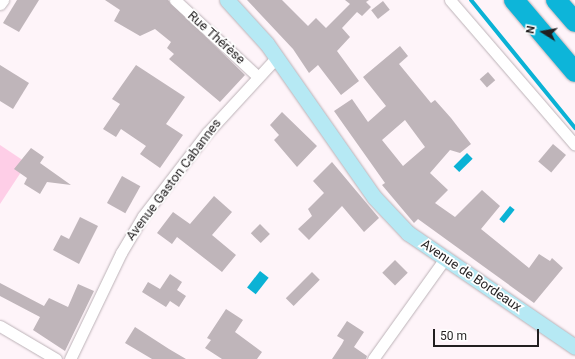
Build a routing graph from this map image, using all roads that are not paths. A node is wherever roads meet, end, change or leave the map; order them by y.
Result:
1 (3, 0) edge
2 (175, 0) edge
3 (227, 0) edge
4 (450, 0) edge
5 (514, 0) edge
6 (556, 0) edge
7 (0, 4) edge
8 (575, 22) edge
9 (277, 57) junction
10 (575, 72) edge
11 (257, 76) junction
12 (575, 145) edge
13 (444, 260) junction
14 (0, 326) edge
15 (575, 347) edge
16 (56, 359) edge
17 (70, 359) edge
18 (373, 359) edge

1 - 7 street
2 - 11 street, Rue Thérèse
3 - 9 main road, Avenue de Bordeaux
4 - 12 street
5 - 10 highway
6 - 8 highway
9 - 11 street, Avenue Gaston Cabannes
9 - 13 main road, Avenue de Bordeaux
11 - 17 street, Avenue Gaston Cabannes
13 - 15 main road, Avenue de Bordeaux
13 - 18 street
14 - 16 street

